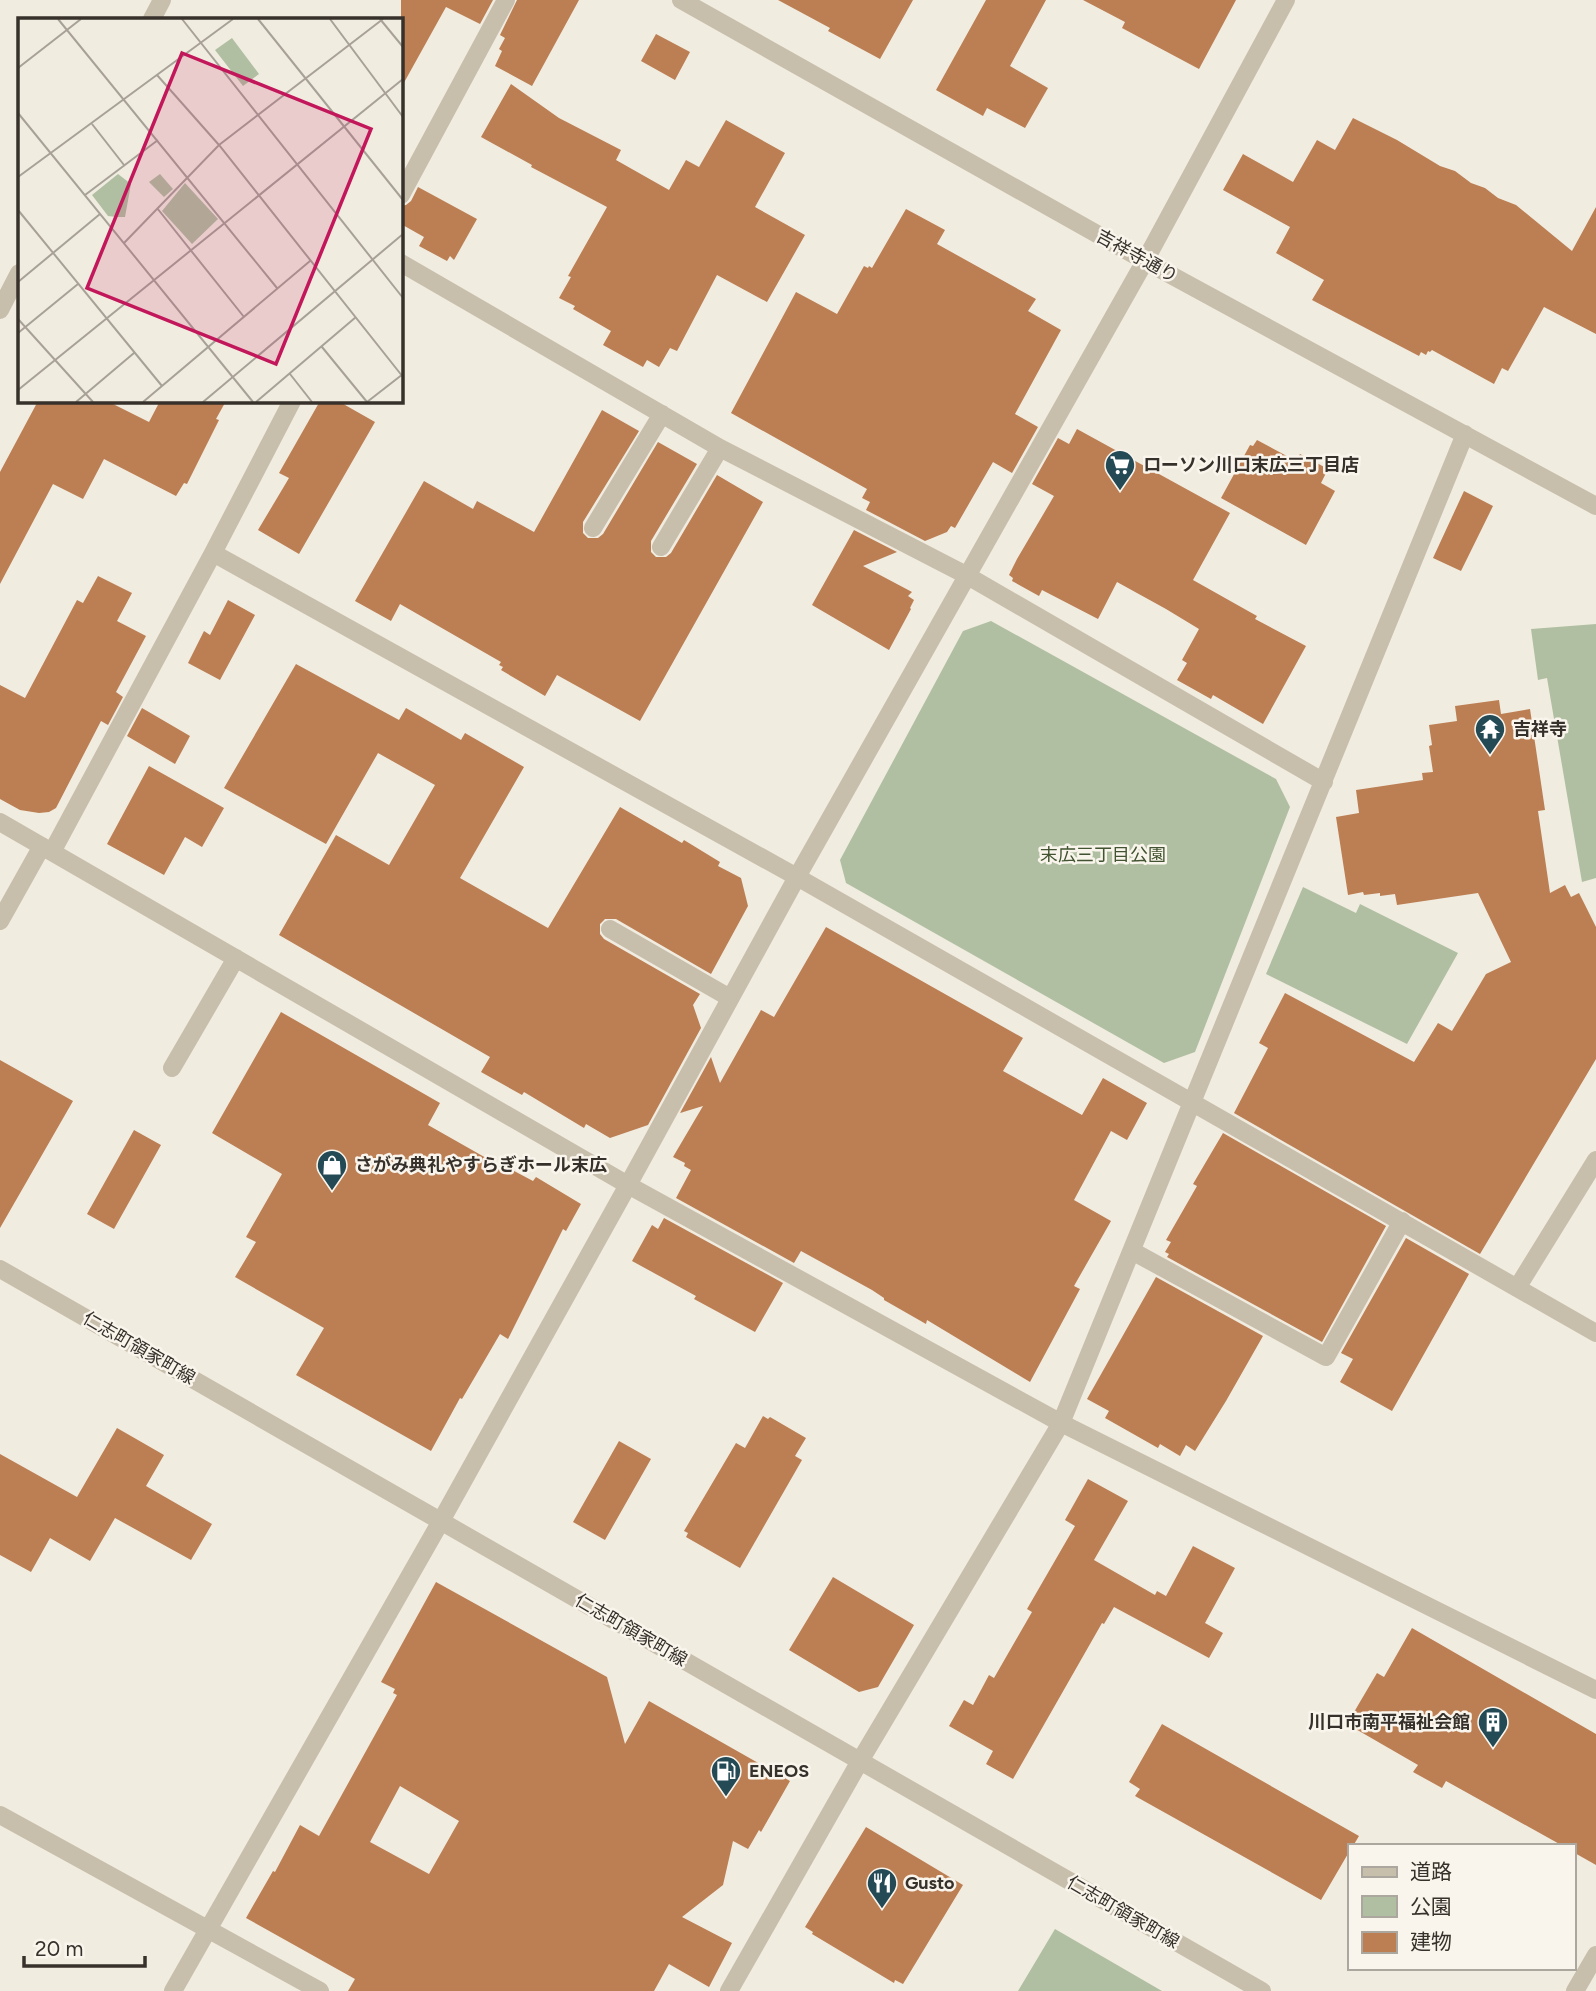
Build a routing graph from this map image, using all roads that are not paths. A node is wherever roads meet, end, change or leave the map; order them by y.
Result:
1 (162, 0) edge
2 (506, 0) edge
3 (681, 0) edge
4 (1286, 0) edge
5 (153, 18) edge
6 (402, 193) edge
7 (1145, 261) junction
8 (402, 264) edge
9 (18, 275) edge
10 (0, 310) edge
11 (291, 402) edge
12 (662, 414) junction
13 (1465, 434) junction
14 (720, 448) junction
15 (1596, 506) edge
16 (593, 528) dead end
17 (661, 547) dead end
18 (213, 553) junction
19 (966, 575) junction
20 (1324, 782) junction
21 (0, 822) edge
22 (47, 849) junction
23 (797, 877) junction
24 (0, 921) edge
25 (610, 929) dead end
26 (236, 958) junction
27 (730, 998) junction
28 (172, 1068) dead end
29 (1193, 1102) junction
30 (1596, 1160) edge
31 (628, 1185) junction
32 (1402, 1221) junction
33 (1132, 1251) junction
34 (0, 1269) edge
35 (1517, 1287) junction
36 (1596, 1333) edge
37 (1060, 1423) junction
38 (441, 1521) junction
39 (1596, 1689) edge
40 (860, 1761) junction
41 (0, 1815) edge
42 (207, 1930) junction
43 (1596, 1955) edge
44 (173, 1991) edge
45 (320, 1991) edge
46 (729, 1991) edge
47 (1262, 1991) edge
48 (1575, 1991) edge

1 - 5 street
2 - 6 street
3 - 7 street, 吉祥寺通り
4 - 7 street
7 - 13 street, 吉祥寺通り
7 - 19 street
8 - 12 street
9 - 10 street
11 - 18 street
12 - 14 street
12 - 16 street
13 - 15 street, 吉祥寺通り
13 - 20 street
14 - 17 street
14 - 19 street
18 - 22 street
18 - 23 street
19 - 20 street
19 - 23 street
20 - 29 street
21 - 22 street
22 - 24 street
22 - 26 street
23 - 27 street
23 - 29 street
25 - 27 street
26 - 28 street
26 - 31 street
27 - 31 street
29 - 32 street
29 - 33 street
30 - 35 street
31 - 37 street
31 - 38 street
32 - 33 street
32 - 35 street
33 - 37 street
34 - 38 street, 仁志町領家町線
35 - 36 street
37 - 39 street
37 - 40 street
38 - 40 street, 仁志町領家町線
38 - 42 street
40 - 46 street
40 - 47 street, 仁志町領家町線
41 - 42 street
42 - 44 street
42 - 45 street
43 - 48 street

